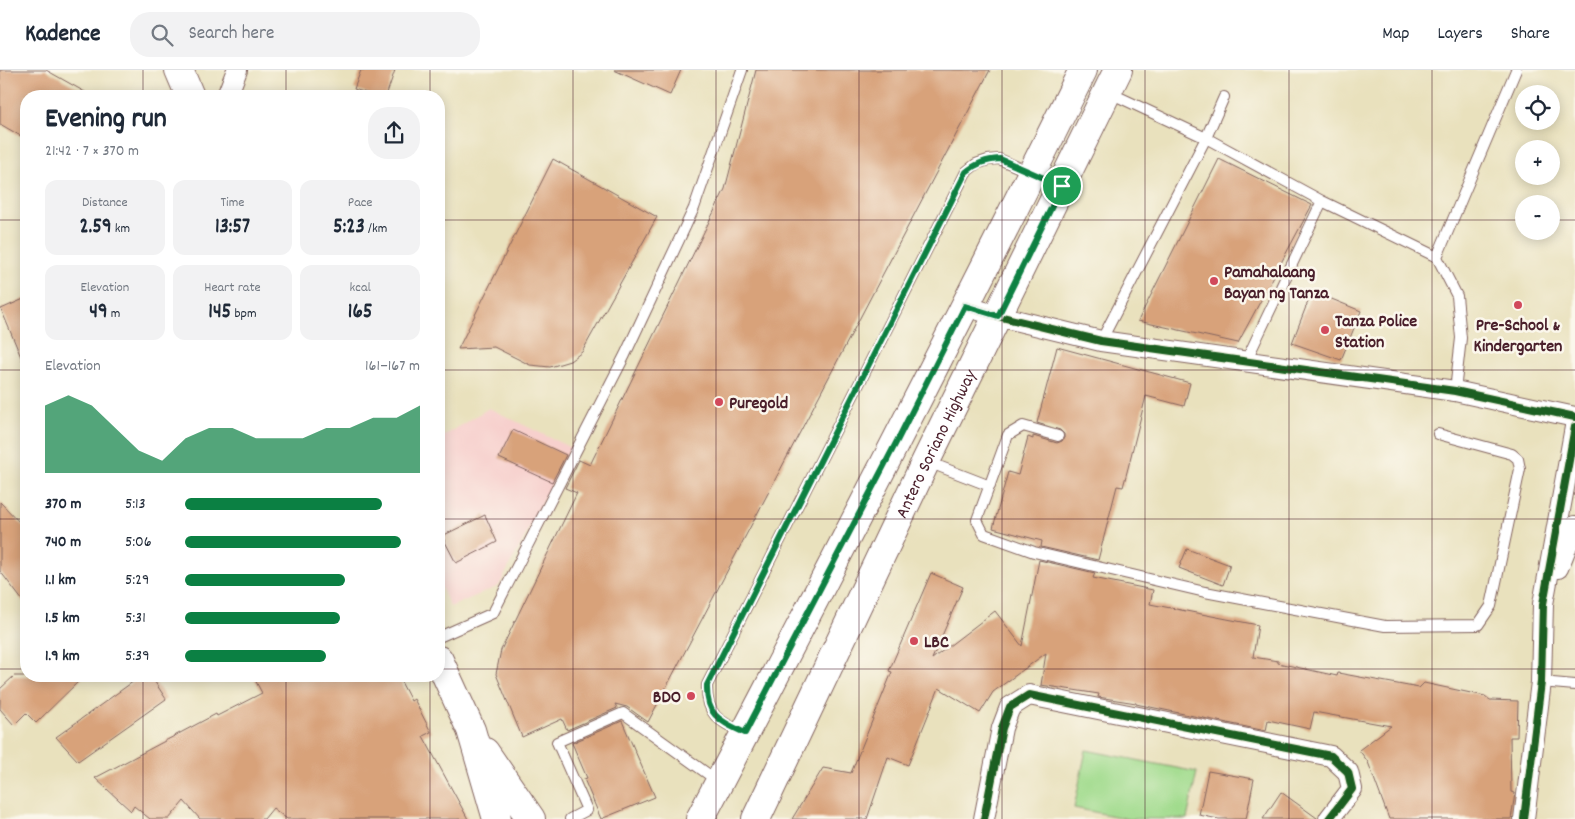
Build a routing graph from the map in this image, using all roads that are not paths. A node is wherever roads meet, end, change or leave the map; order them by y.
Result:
1 (179, 70) edge
2 (237, 70) edge
3 (742, 70) edge
4 (1082, 70) edge
5 (1516, 70) edge
6 (1113, 81) edge
7 (187, 90) edge
8 (230, 90) edge
9 (1224, 97) dead end
10 (1206, 138) junction
11 (1032, 173) junction
12 (1062, 186) junction
13 (1322, 201) junction
14 (1437, 258) junction
15 (965, 306) junction
16 (998, 316) junction
17 (1101, 341) junction
18 (1246, 361) junction
19 (1456, 391) junction
20 (1575, 417) edge
21 (1575, 426) edge
22 (1438, 434) dead end
23 (1058, 436) dead end
24 (926, 461) junction
25 (990, 486) junction
26 (1575, 526) edge
27 (1543, 604) junction
28 (445, 634) edge
29 (445, 674) edge
30 (1541, 682) junction
31 (1575, 685) edge
32 (470, 730) junction
33 (745, 733) junction
34 (719, 782) junction
35 (1331, 818) edge
36 (498, 819) edge
37 (531, 819) edge
38 (570, 819) edge
39 (700, 819) edge
40 (756, 819) edge
41 (984, 819) edge
42 (1524, 819) edge

1 - 7 main road
2 - 8 street
3 - 28 lane
4 - 11 main road, Antero Soriano Highway
5 - 14 lane
6 - 10 lane
6 - 12 main road, Antero Soriano Highway
9 - 10 lane
10 - 13 lane
10 - 17 lane
11 - 12 lane
11 - 15 main road, Antero Soriano Highway
11 - 33 lane
12 - 16 main road, Antero Soriano Highway
13 - 14 lane
13 - 18 lane
14 - 19 lane
15 - 16 street
15 - 33 main road, Antero Soriano Highway
16 - 17 street
16 - 24 main road, Antero Soriano Highway
17 - 18 street
18 - 19 street
19 - 20 street
21 - 27 street
22 - 25 lane
23 - 25 lane
24 - 25 lane
24 - 40 main road, Antero Soriano Highway
26 - 27 street
27 - 30 street
29 - 32 main road
30 - 31 lane
30 - 42 street
32 - 36 main road
32 - 37 main road
33 - 34 main road, Antero Soriano Highway
34 - 38 lane
34 - 39 main road, Antero Soriano Highway
35 - 41 street

